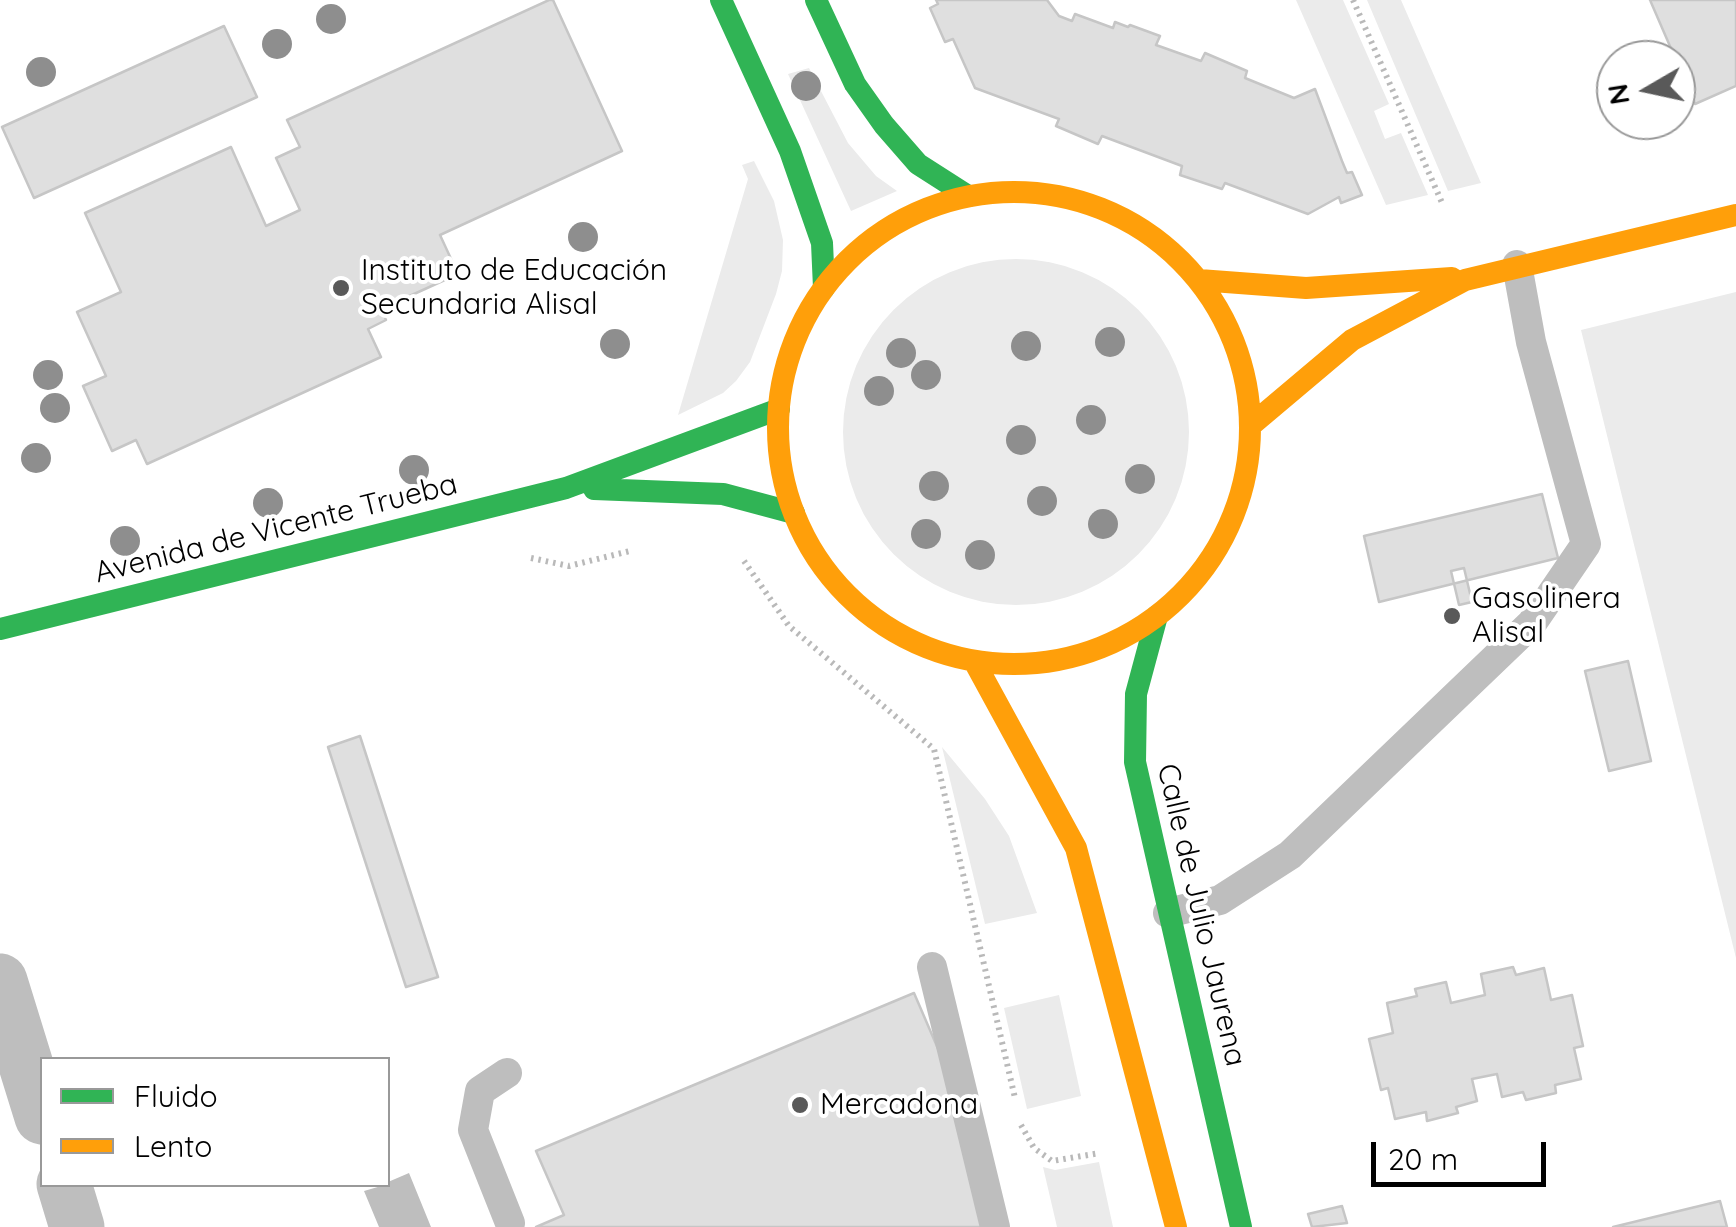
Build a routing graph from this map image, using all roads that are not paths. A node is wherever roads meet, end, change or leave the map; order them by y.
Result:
1 (721, 0) edge
2 (816, 0) edge
3 (968, 196) junction
4 (1736, 215) edge
5 (1517, 265) junction
6 (1198, 280) junction
7 (1464, 280) junction
8 (824, 288) junction
9 (779, 409) junction
10 (1250, 426) junction
11 (566, 488) junction
12 (794, 512) junction
13 (1158, 616) junction
14 (0, 629) edge
15 (974, 662) junction
16 (1168, 913) junction
17 (932, 967) dead end
18 (0, 981) edge
19 (507, 1073) dead end
20 (40, 1111) edge
21 (65, 1187) edge
22 (510, 1223) dead end
23 (77, 1227) edge
24 (995, 1227) edge
25 (1176, 1227) edge
26 (1241, 1227) edge

1 - 8 main road
2 - 3 main road
3 - 6 main road
3 - 8 main road
4 - 5 main road
5 - 7 main road
5 - 16 lane
6 - 7 main road
6 - 10 main road
7 - 10 main road
8 - 9 main road
9 - 11 main road, Avenida de Vicente Trueba
9 - 12 main road
10 - 13 main road
11 - 12 main road, Avenida de Vicente Trueba
11 - 14 main road, Avenida de Vicente Trueba
12 - 15 main road
13 - 15 main road
13 - 16 main road, Calle de Julio Jaurena
15 - 25 main road
16 - 26 main road, Calle de Julio Jaurena
17 - 24 lane
18 - 20 street
19 - 22 lane
21 - 23 street

